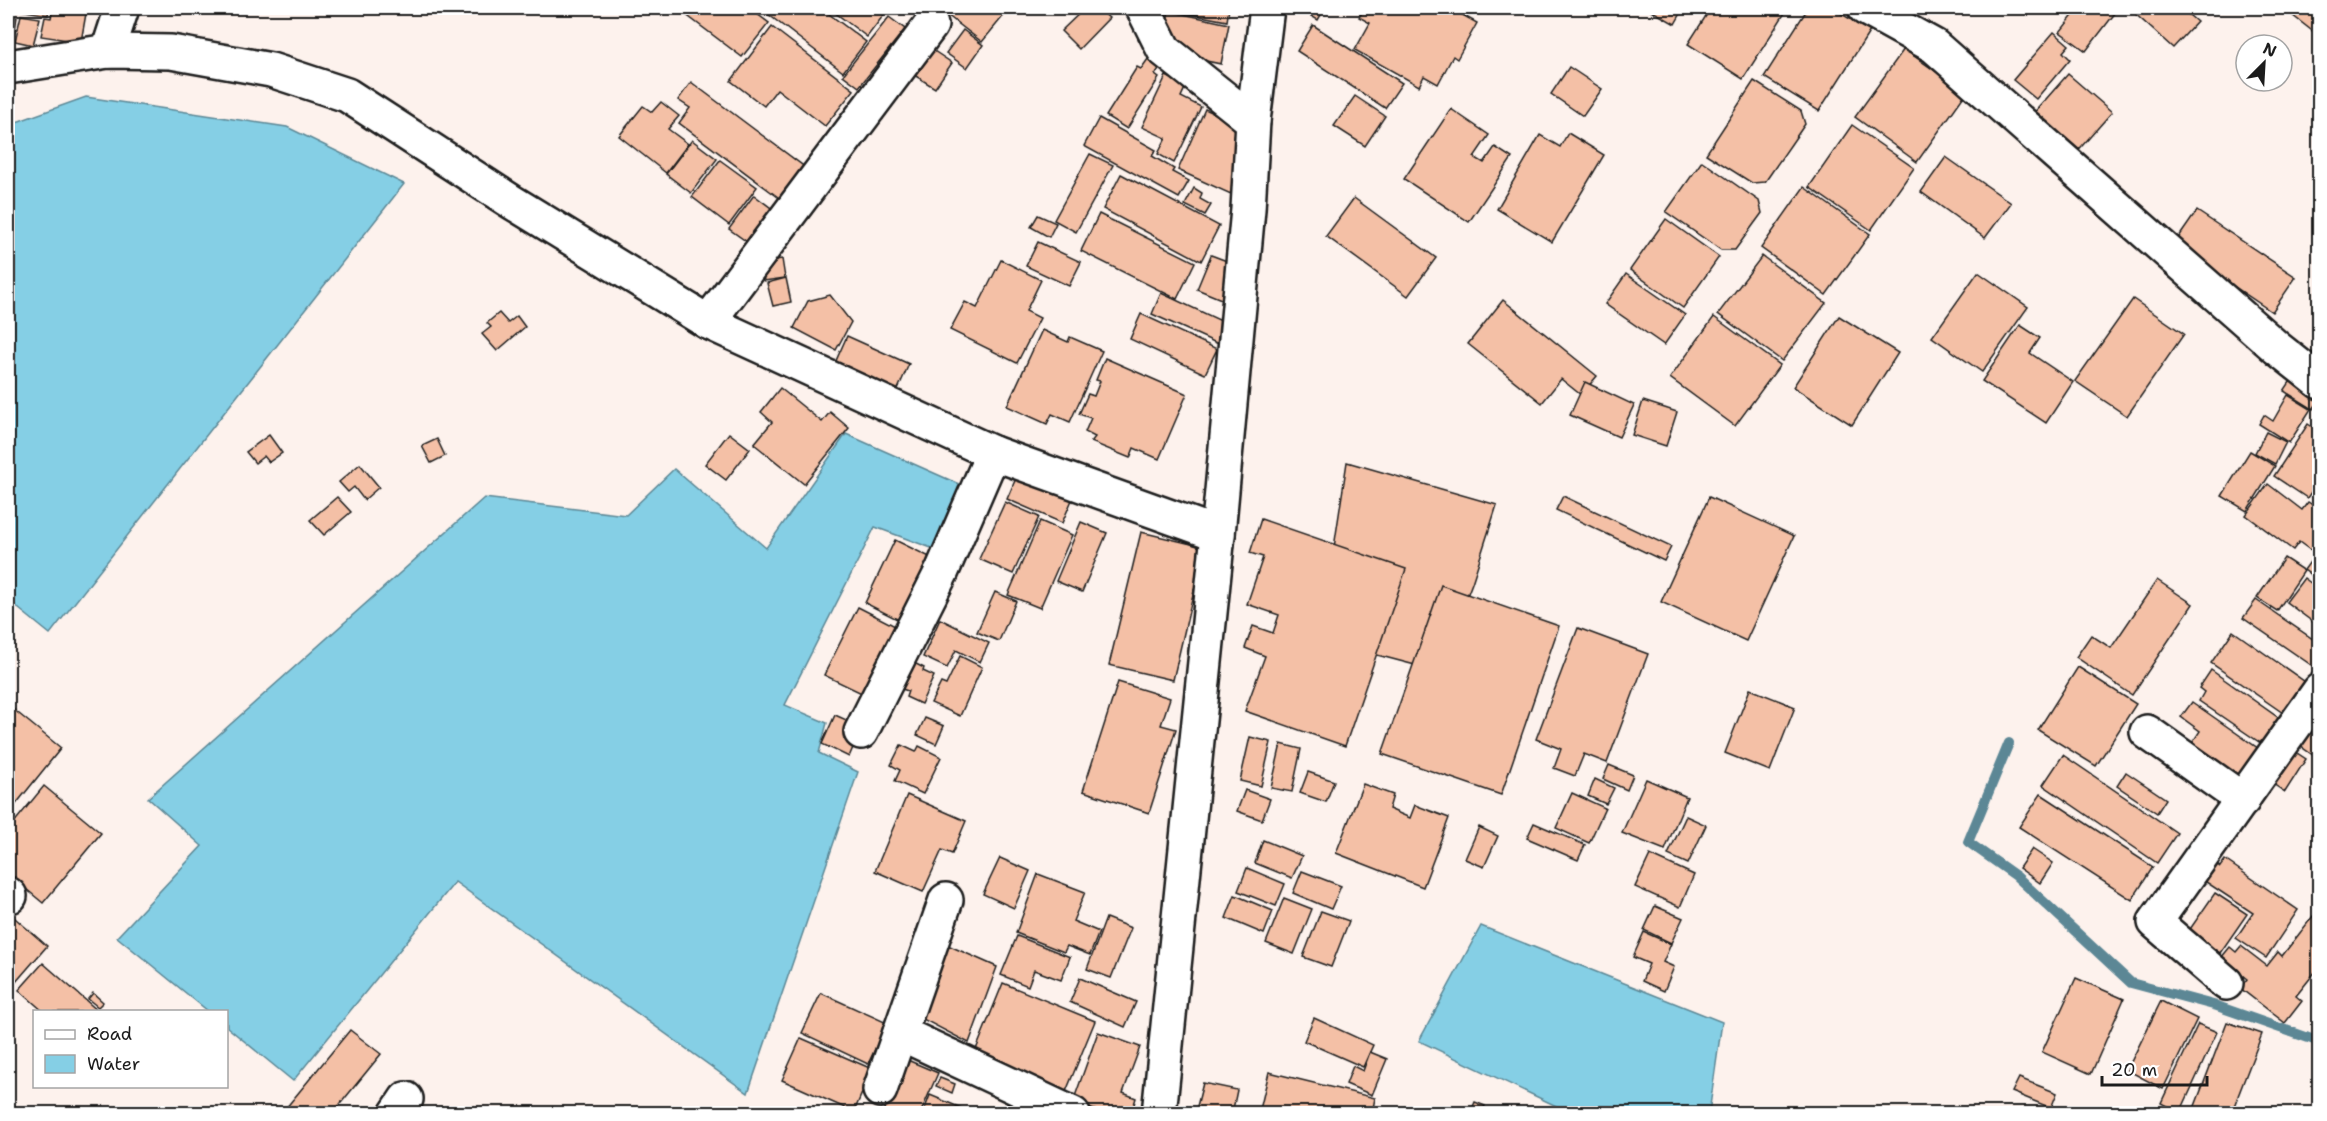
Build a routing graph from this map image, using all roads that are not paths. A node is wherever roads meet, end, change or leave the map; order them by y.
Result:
1 (122, 8) edge
2 (1143, 8) edge
3 (1268, 8) edge
4 (1865, 8) edge
5 (931, 25) dead end
6 (108, 51) junction
7 (8, 66) edge
8 (1253, 121) junction
9 (708, 322) junction
10 (2319, 382) edge
11 (993, 453) junction
12 (1218, 534) junction
13 (2319, 690) edge
14 (861, 732) dead end
15 (2147, 732) dead end
16 (2243, 800) junction
17 (946, 900) dead end
18 (2226, 983) dead end
19 (900, 1033) junction
20 (880, 1089) dead end
21 (1073, 1113) edge
22 (1159, 1113) edge

1 - 6 street
2 - 8 street
3 - 8 street
4 - 10 street
5 - 9 street
6 - 7 street
6 - 9 street
8 - 12 street
9 - 11 street
11 - 12 street
11 - 14 street
12 - 22 street
13 - 16 street
15 - 16 street
16 - 18 street
17 - 19 street
19 - 20 street
19 - 21 street

